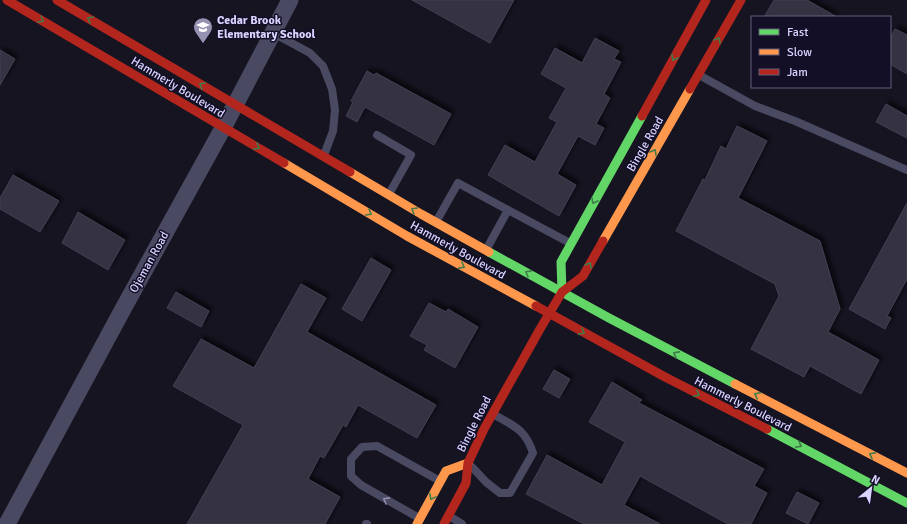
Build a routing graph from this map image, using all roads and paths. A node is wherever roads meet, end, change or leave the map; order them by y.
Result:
1 (7, 0) edge
2 (57, 0) edge
3 (290, 0) edge
4 (706, 0) edge
5 (741, 0) edge
6 (273, 33) junction
7 (698, 74) junction
8 (236, 104) junction
9 (223, 128) junction
10 (377, 135) dead end
11 (323, 156) junction
12 (907, 170) edge
13 (389, 195) junction
14 (508, 210) junction
15 (436, 222) junction
16 (571, 243) junction
17 (486, 250) junction
18 (562, 292) junction
19 (548, 314) junction
20 (492, 413) junction
21 (468, 463) junction
22 (907, 473) edge
23 (440, 481) junction
24 (907, 502) edge
25 (446, 520) edge
26 (419, 521) edge
27 (7, 524) edge
28 (462, 524) edge

1 -> 9 main road, Hammerly Boulevard
8 -> 2 main road, Hammerly Boulevard
3 - 6 street, Ojeman Road
4 -> 16 main road, Bingle Road
7 -> 5 main road, Bingle Road
6 - 8 street, Ojeman Road
6 - 11 lane
7 - 12 lane
18 -> 7 main road, Bingle Road
8 - 9 street, Ojeman Road
8 - 11 main road, Hammerly Boulevard
9 -> 19 main road, Hammerly Boulevard
9 - 27 street, Ojeman Road
10 - 13 lane
11 - 13 main road, Hammerly Boulevard
15 -> 13 main road, Hammerly Boulevard
14 - 15 lane
14 - 16 lane
14 - 17 lane
15 - 17 main road, Hammerly Boulevard
16 - 18 main road, Bingle Road
18 -> 17 main road, Hammerly Boulevard
18 - 19 main road, Bingle Road
22 -> 18 main road, Hammerly Boulevard
19 - 20 main road, Bingle Road
19 -> 24 main road, Hammerly Boulevard
20 - 21 main road, Bingle Road
20 - 21 lane
21 - 23 main road, Bingle Road
21 - 25 main road, Bingle Road
23 -> 26 main road, Bingle Road
26 -> 23 lane
25 - 28 lane

